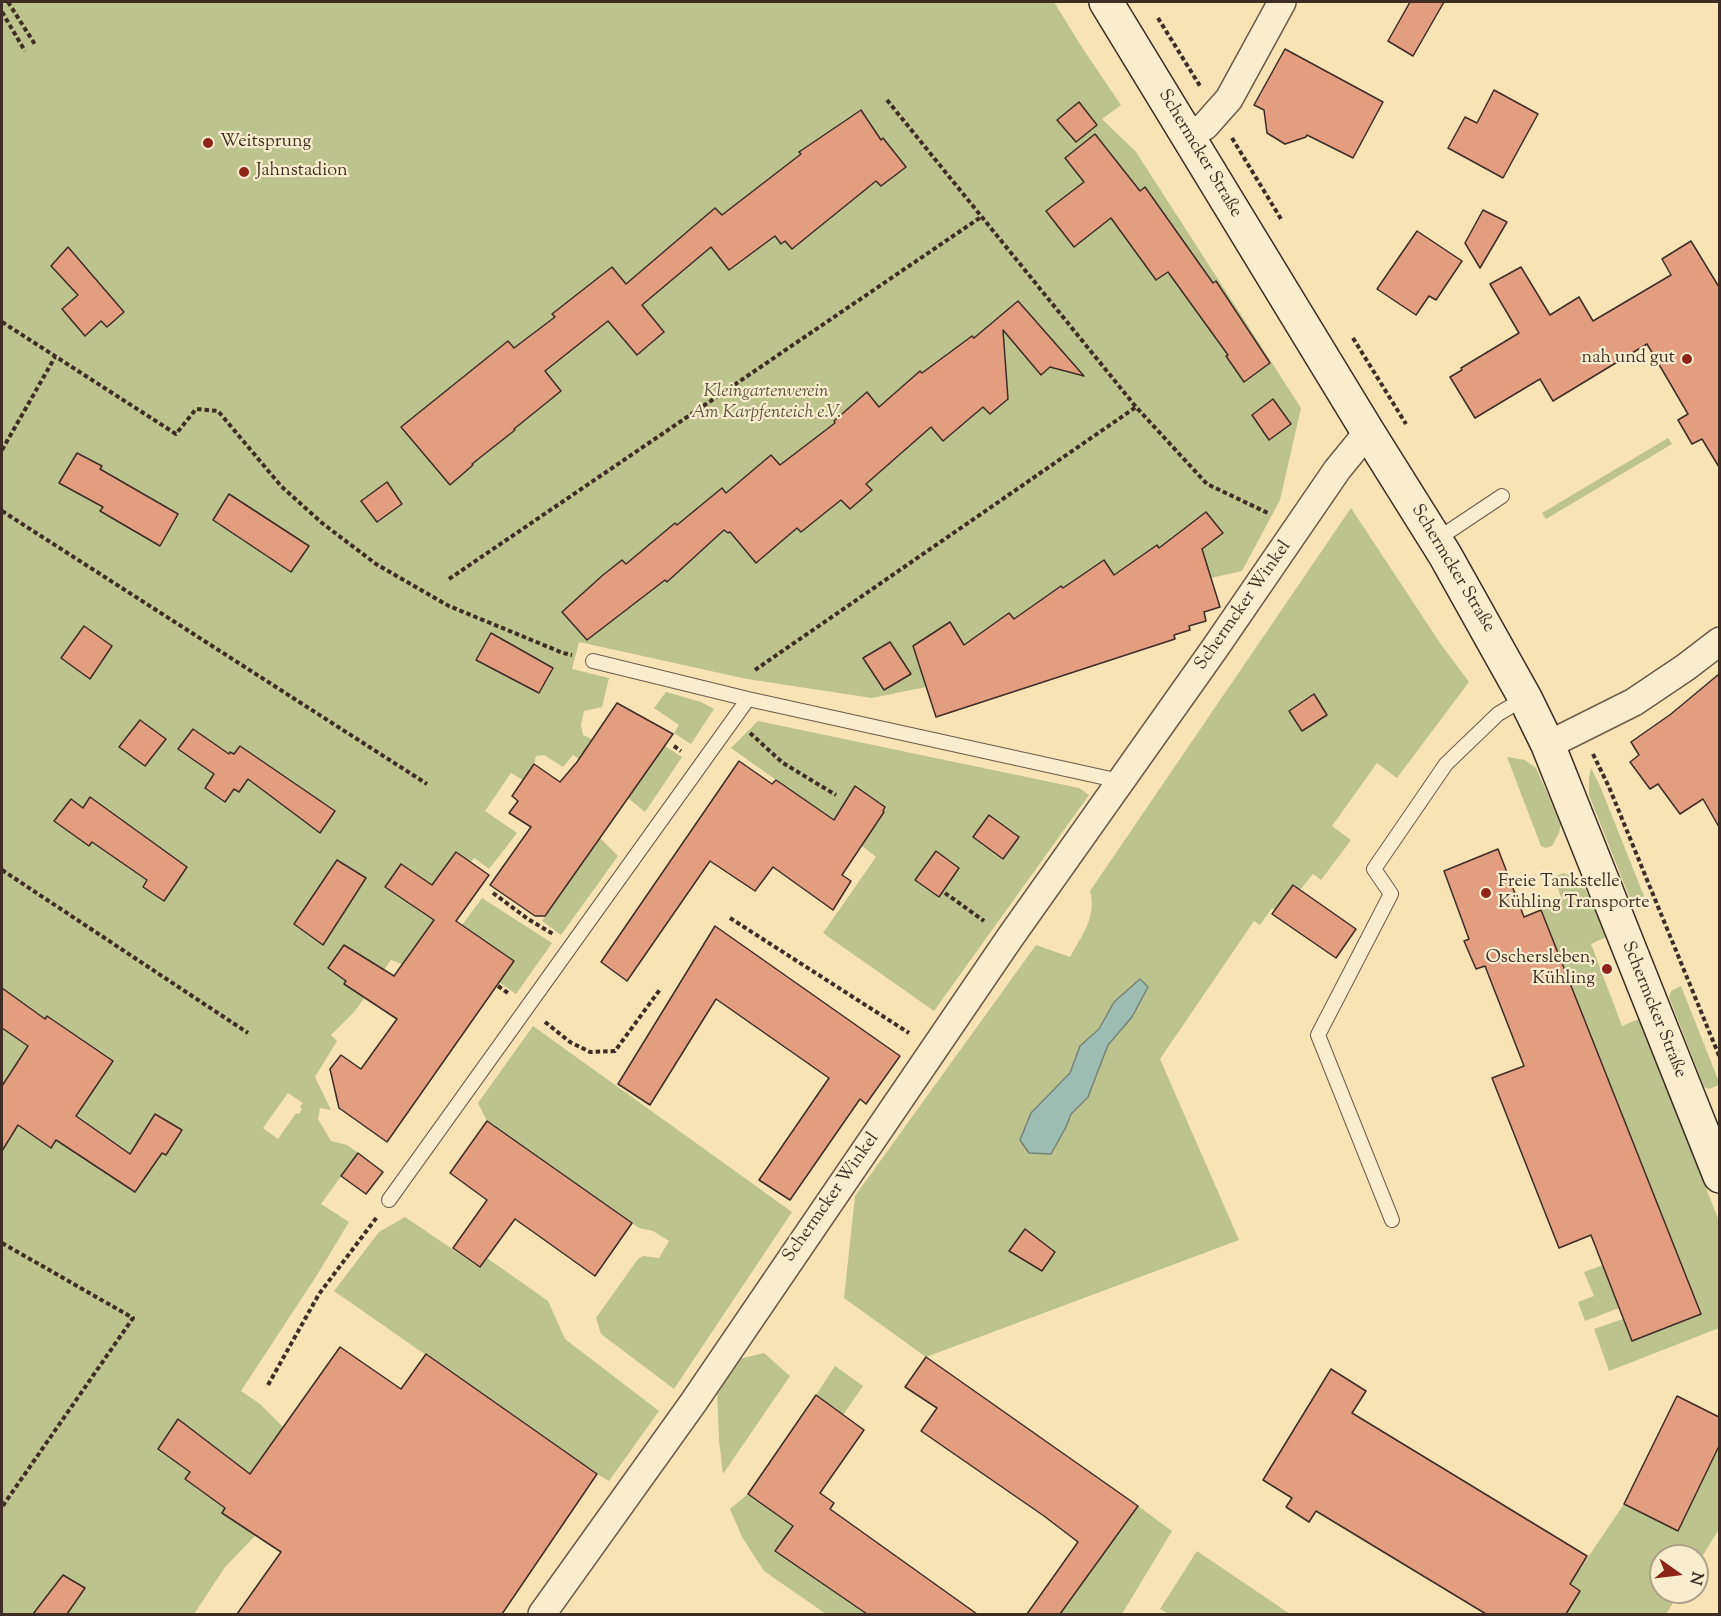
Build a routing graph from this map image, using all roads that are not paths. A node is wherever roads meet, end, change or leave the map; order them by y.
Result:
1 (1106, 2) edge
2 (1282, 2) edge
3 (1188, 136) junction
4 (1368, 432) junction
5 (1502, 496) dead end
6 (1436, 540) junction
7 (1719, 641) edge
8 (593, 661) road end
9 (1525, 698) junction
10 (748, 699) junction
11 (1548, 745) junction
12 (1120, 781) junction
13 (1719, 1176) edge
14 (389, 1200) road end
15 (1392, 1220) dead end
16 (542, 1614) edge

1 - 3 main road, Schermcker Straße
2 - 3 street
3 - 4 main road, Schermcker Straße
4 - 6 main road, Schermcker Straße
4 - 12 street, Schermcker Winkel
5 - 6 lane
6 - 9 main road, Schermcker Straße
7 - 11 street
8 - 10 lane
9 - 11 main road, Schermcker Straße
9 - 15 lane
10 - 12 lane
10 - 14 lane
11 - 13 main road, Schermcker Straße
12 - 16 street, Schermcker Winkel

